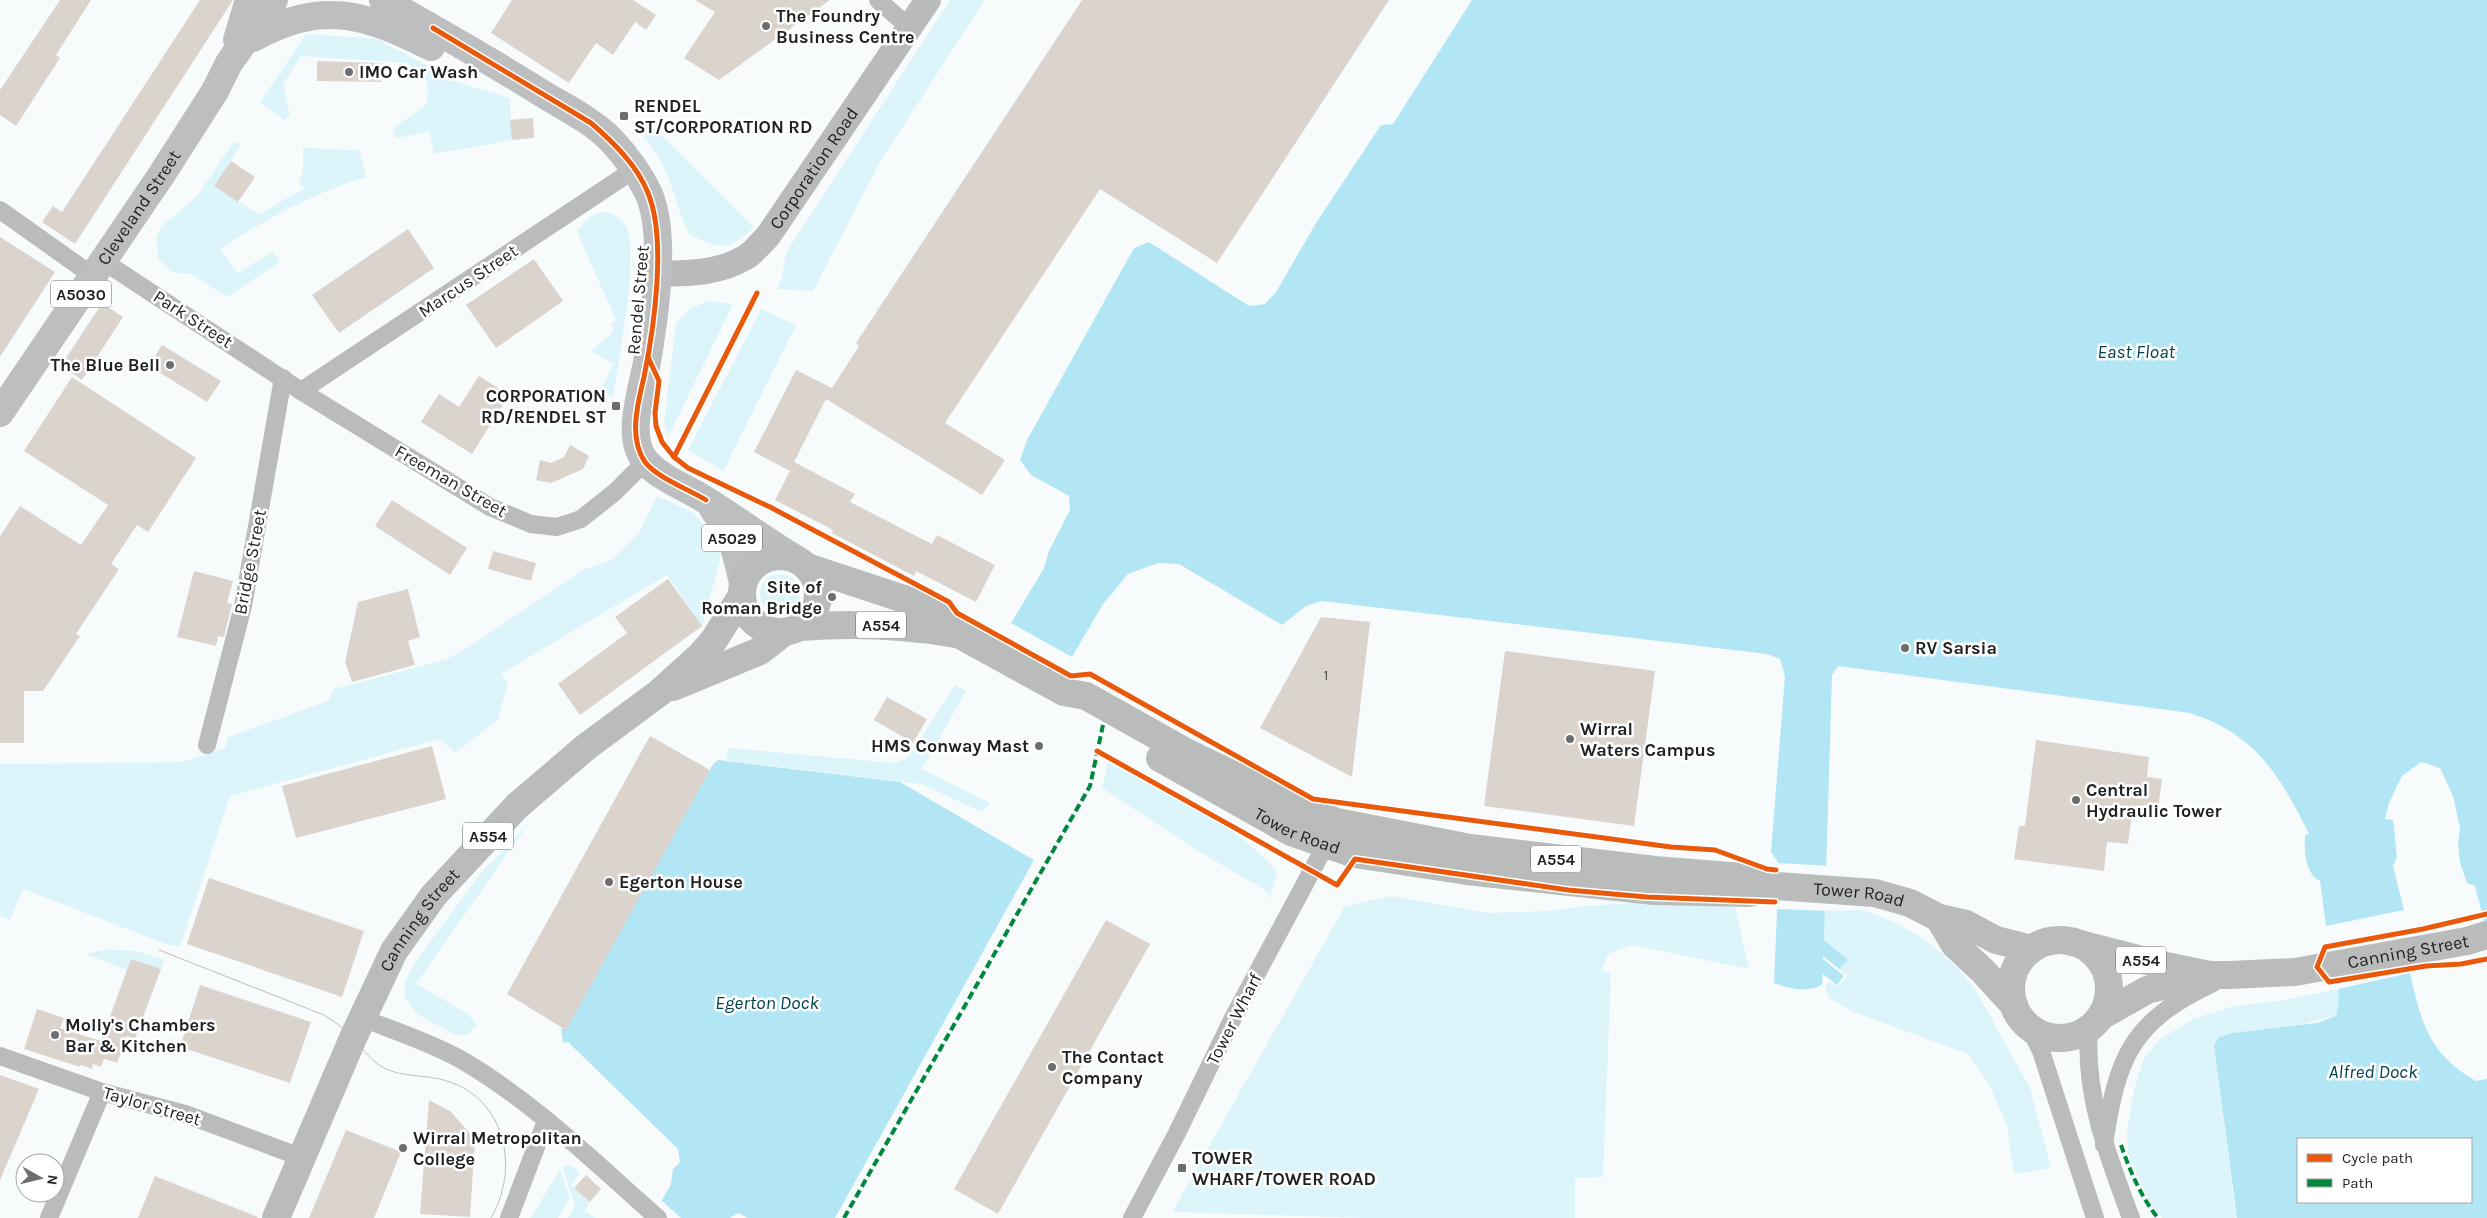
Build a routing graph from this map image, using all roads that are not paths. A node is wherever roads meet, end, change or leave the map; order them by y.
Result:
1 (249, 0) edge
2 (274, 0) edge
3 (383, 0) edge
4 (400, 0) edge
5 (878, 0) edge
6 (928, 0) edge
7 (433, 28) junction
8 (910, 28) junction
9 (237, 53) junction
10 (532, 87) junction
11 (634, 170) junction
12 (0, 210) edge
13 (98, 269) junction
14 (657, 274) junction
15 (283, 378) junction
16 (301, 391) junction
17 (0, 413) edge
18 (645, 462) junction
19 (706, 500) junction
20 (802, 563) junction
21 (742, 590) junction
22 (792, 630) junction
23 (960, 635) junction
24 (659, 693) junction
25 (207, 745) dead end
26 (1332, 834) junction
27 (1938, 918) junction
28 (2487, 935) edge
29 (2072, 942) junction
30 (2032, 949) junction
31 (2220, 975) junction
32 (2014, 1005) junction
33 (362, 1018) junction
34 (2095, 1022) junction
35 (2029, 1027) junction
36 (0, 1056) edge
37 (102, 1092) junction
38 (546, 1121) junction
39 (2104, 1145) junction
40 (303, 1158) junction
41 (49, 1218) edge
42 (276, 1218) edge
43 (508, 1218) edge
44 (658, 1218) edge
45 (1132, 1218) edge
46 (2095, 1218) edge
47 (2131, 1218) edge

1 - 9 main road
2 - 9 main road, Cleveland Street / A5030
3 - 7 main road, Rendel Street
4 - 7 main road
5 - 8 street
6 - 8 main road, Corporation Road
7 - 10 main road, Rendel Street
8 - 14 main road, Corporation Road
9 - 10 main road
9 - 13 main road, Cleveland Street / A5030
10 - 11 main road, Rendel Street
11 - 14 main road, Rendel Street
11 - 16 street, Marcus Street
12 - 13 street, Park Street
13 - 15 street, Park Street
13 - 17 main road, Cleveland Street / A5030
14 - 18 main road, Rendel Street
15 - 16 street, Freeman Street
15 - 25 street, Bridge Street
16 - 18 street, Freeman Street
18 - 19 main road, A5029
19 - 20 main road, A5029
19 - 21 main road, A5029
20 - 21 highway, A554
20 - 22 highway, A554
20 - 23 highway, Tower Road / A554
21 - 22 highway, A554
21 - 24 highway, Canning Street / A554
22 - 23 highway, Tower Road / A554
22 - 24 highway, Canning Street / A554
23 - 26 highway, Tower Road / A554
24 - 33 highway, Canning Street / A554
26 - 27 highway, Tower Road / A554
26 - 45 street, Tower Wharf
27 - 30 highway, Tower Road / A554
27 - 32 highway
28 - 31 highway, Canning Street / A554
29 - 30 highway, A554
29 - 31 highway, Canning Street / A554
29 - 34 highway, A554
30 - 32 highway
31 - 34 highway, Canning Street / A554
31 - 39 street
32 - 35 highway
33 - 38 street
33 - 40 highway, Canning Street / A554
34 - 35 highway, A554
34 - 39 street
35 - 46 street
36 - 37 street, Taylor Street
37 - 40 street, Taylor Street
37 - 41 street
38 - 43 street
38 - 44 street
39 - 47 street
40 - 42 highway, Canning Street / A554

